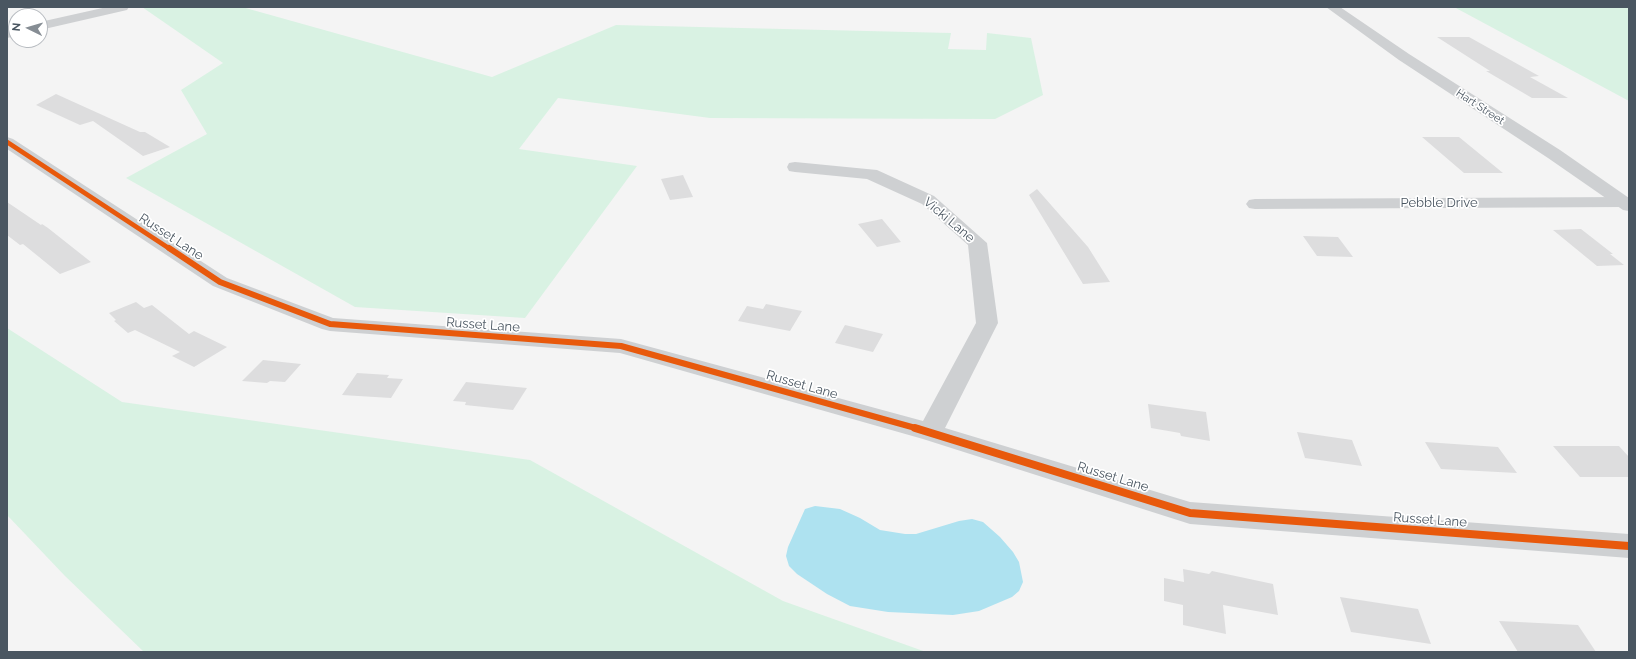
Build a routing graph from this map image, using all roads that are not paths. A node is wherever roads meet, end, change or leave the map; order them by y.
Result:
1 (123, 7) edge
2 (1332, 7) edge
3 (48, 24) edge
4 (7, 142) edge
5 (795, 166) dead end
6 (1255, 204) dead end
7 (1626, 204) edge
8 (930, 432) junction
9 (1629, 546) edge

1 - 3 street
2 - 7 street, Hart Street
4 - 8 street, Russet Lane
5 - 8 street, Vicki Lane
6 - 7 street, Pebble Drive
8 - 9 street, Russet Lane

